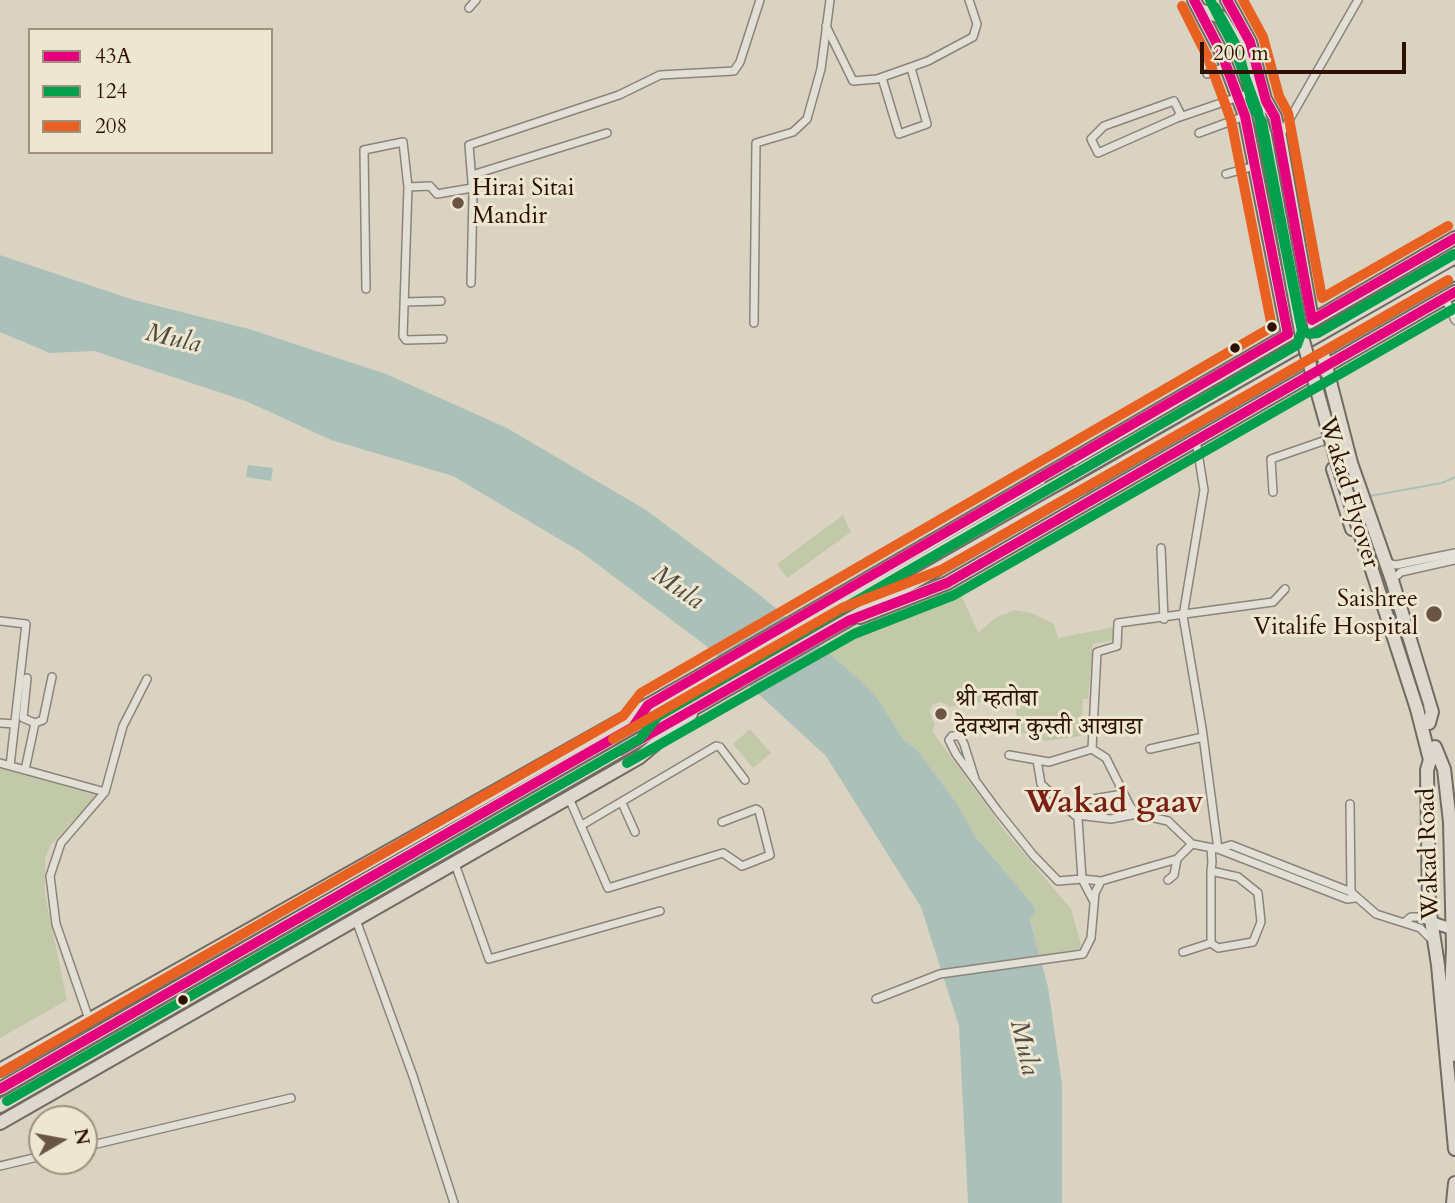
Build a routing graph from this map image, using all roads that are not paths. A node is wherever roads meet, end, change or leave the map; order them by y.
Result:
1 (476, 0) edge
2 (760, 0) edge
3 (830, 0) edge
4 (969, 0) edge
5 (1227, 0) edge
6 (1357, 0) edge
7 (1197, 5) edge
8 (469, 8) dead end
9 (825, 24) junction
10 (1227, 66) junction
11 (911, 68) junction
12 (1207, 75) dead end
13 (881, 78) junction
14 (1254, 92) junction
15 (1239, 96) junction
16 (1245, 116) junction
17 (1177, 118) junction
18 (607, 133) dead end
19 (1199, 133) dead end
20 (1272, 135) junction
21 (1256, 165) junction
22 (1226, 174) dead end
23 (472, 175) junction
24 (408, 187) junction
25 (472, 188) junction
26 (1455, 238) edge
27 (1455, 257) edge
28 (1455, 273) edge
29 (471, 283) dead end
30 (366, 289) dead end
31 (1307, 294) junction
32 (1450, 295) edge
33 (441, 301) dead end
34 (404, 302) junction
35 (1331, 309) junction
36 (1312, 320) junction
37 (1455, 320) edge
38 (754, 323) dead end
39 (1288, 334) junction
40 (443, 339) dead end
41 (1322, 350) junction
42 (1326, 366) junction
43 (1304, 379) junction
44 (1196, 440) junction
45 (1326, 440) junction
46 (1351, 463) junction
47 (1334, 470) junction
48 (1055, 471) junction
49 (1273, 492) dead end
50 (1076, 509) junction
51 (1161, 548) dead end
52 (1455, 553) edge
53 (1455, 561) edge
54 (1386, 563) junction
55 (1392, 580) junction
56 (1285, 589) dead end
57 (833, 606) junction
58 (1182, 616) junction
59 (1164, 619) junction
60 (0, 621) edge
61 (845, 622) junction
62 (52, 677) dead end
63 (27, 678) dead end
64 (147, 678) dead end
65 (707, 678) junction
66 (701, 704) junction
67 (648, 705) junction
68 (0, 723) edge
69 (35, 723) junction
70 (15, 724) junction
71 (1425, 725) junction
72 (633, 727) junction
73 (1203, 737) junction
74 (1092, 749) junction
75 (1150, 750) dead end
76 (1009, 755) dead end
77 (1037, 760) junction
78 (0, 763) edge
79 (10, 766) junction
80 (25, 770) junction
81 (975, 779) junction
82 (745, 780) dead end
83 (105, 792) junction
84 (1123, 794) junction
85 (569, 798) junction
86 (1087, 800) dead end
87 (622, 803) junction
88 (1350, 804) dead end
89 (1137, 814) junction
90 (1077, 815) junction
91 (1452, 821) edge
92 (722, 822) dead end
93 (582, 825) junction
94 (635, 832) dead end
95 (1192, 844) junction
96 (1214, 849) junction
97 (1177, 859) junction
98 (455, 864) junction
99 (1313, 864) dead end
100 (1211, 871) junction
101 (1310, 875) junction
102 (1082, 879) junction
103 (1168, 880) dead end
104 (1101, 881) junction
105 (1308, 885) junction
106 (1353, 895) junction
107 (1094, 903) junction
108 (660, 911) dead end
109 (356, 920) junction
110 (1405, 922) junction
111 (1431, 922) junction
112 (1453, 922) edge
113 (1211, 943) junction
114 (1435, 944) junction
115 (1454, 947) edge
116 (1184, 952) dead end
117 (1455, 974) edge
118 (1451, 994) junction
119 (876, 999) dead end
120 (179, 1004) junction
121 (187, 1016) junction
122 (89, 1019) junction
123 (1455, 1055) edge
124 (0, 1070) edge
125 (0, 1089) edge
126 (291, 1098) dead end
127 (0, 1106) edge
128 (0, 1123) edge
129 (98, 1144) edge
130 (1455, 1149) edge
131 (28, 1159) edge
132 (0, 1166) edge
133 (1455, 1183) edge
134 (454, 1203) edge
135 (1453, 1203) edge

1 - 8 street
2 - 23 street
3 - 9 street
4 - 11 street
5 - 20 main road, Wakad Flyover
6 - 20 street
7 - 10 main road
7 - 14 main road, Wakad Flyover
9 - 13 street
9 - 38 street
10 - 12 street
10 - 15 main road
11 - 13 street
11 - 13 street
14 - 15 street
14 - 20 main road, Wakad Flyover
15 - 16 main road
15 - 17 street
16 - 19 street
16 - 21 main road
17 - 17 street
18 - 23 street
20 - 31 main road
20 - 71 main road, Wakad Flyover, bridge
21 - 22 street
21 - 39 main road
23 - 25 street
24 - 25 street
24 - 30 street
24 - 34 street
25 - 29 street
26 - 35 main road
27 - 57 main road, bridge
28 - 41 main road
31 - 35 main road
31 - 36 main road
32 - 37 street
32 - 42 main road
33 - 34 street
34 - 40 street
35 - 36 main road
36 - 39 main road
39 - 48 main road
41 - 42 main road
41 - 61 main road, bridge
42 - 43 main road
42 - 46 main road
43 - 44 main road
43 - 45 main road
44 - 50 main road
44 - 58 street
45 - 47 main road
45 - 49 street
46 - 47 main road
46 - 54 main road
47 - 71 main road
48 - 50 main road
48 - 57 main road
50 - 61 main road
51 - 59 street
52 - 54 street
53 - 55 street
54 - 55 main road
55 - 71 main road
56 - 58 street
57 - 65 main road
58 - 59 street
58 - 73 street
59 - 74 street
60 - 70 street
61 - 66 main road
62 - 69 street
63 - 69 street
64 - 83 street
65 - 67 main road
65 - 72 main road
66 - 85 main road
66 - 120 main road
67 - 72 main road
67 - 122 main road
68 - 70 street
69 - 80 street
70 - 79 street
71 - 91 main road, Wakad Road
71 - 111 main road, Wakad Road
72 - 125 main road
73 - 75 street
73 - 96 street
74 - 77 street
74 - 84 street
76 - 77 street
77 - 90 street
78 - 79 street
79 - 80 street
80 - 83 street
81 - 81 street
81 - 102 street
82 - 87 street
83 - 122 street
84 - 86 street
84 - 89 street
85 - 93 street
85 - 98 main road
87 - 93 street
87 - 94 street
88 - 106 street
89 - 90 street
89 - 95 street
90 - 102 street
91 - 112 main road, Wakad Road
92 - 93 street
95 - 96 street
95 - 97 street
96 - 100 street
96 - 101 street
96 - 105 street
97 - 103 street
97 - 104 street
98 - 108 street
98 - 109 main road
99 - 101 street
100 - 113 street
100 - 113 street
101 - 105 street
101 - 106 street
102 - 104 street
102 - 107 street
104 - 107 street
105 - 106 street
106 - 110 street
107 - 119 street
109 - 121 main road
109 - 134 street
110 - 111 street
110 - 114 street
111 - 112 main road
111 - 114 main road, Wakad Road
112 - 115 main road, Wakad Road
113 - 116 street
114 - 115 main road
114 - 130 main road, Wakad Road
115 - 118 main road, Wakad Road
117 - 118 main road
118 - 123 main road, Wakad Road
120 - 121 main road
120 - 127 main road
121 - 128 main road
122 - 124 main road
126 - 129 street
131 - 132 street
133 - 135 main road

